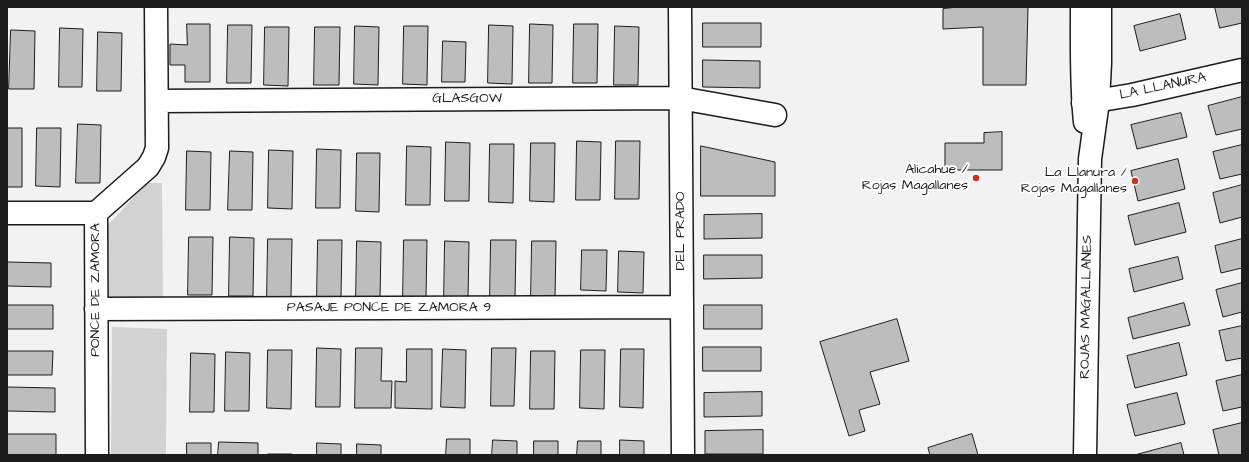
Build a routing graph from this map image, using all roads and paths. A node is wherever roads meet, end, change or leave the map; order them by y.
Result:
1 (156, 7) edge
2 (680, 7) edge
3 (1082, 7) edge
4 (1100, 7) edge
5 (1242, 70) edge
6 (680, 98) junction
7 (157, 100) junction
8 (1090, 102) junction
9 (775, 115) dead end
10 (7, 213) edge
11 (96, 213) junction
12 (682, 307) junction
13 (96, 309) junction
14 (96, 455) edge
15 (683, 455) edge
16 (1085, 455) edge

1 - 7 street, PONCE DE ZAMORA
2 - 6 street, DEL PRADO
3 - 8 street, ROJAS MAGALLANES
4 - 8 street, ROJAS MAGALLANES
5 - 8 street, LA LLANURA
6 - 7 street, GLASGOW
6 - 9 street, GLASGOW
6 - 12 street, DEL PRADO
7 - 11 street, PONCE DE ZAMORA
8 - 16 street, ROJAS MAGALLANES
10 - 11 street
11 - 13 street, PONCE DE ZAMORA
12 - 13 street, PASAJE PONCE DE ZAMORA 9
12 - 15 street, DEL PRADO
13 - 14 street, PONCE DE ZAMORA

